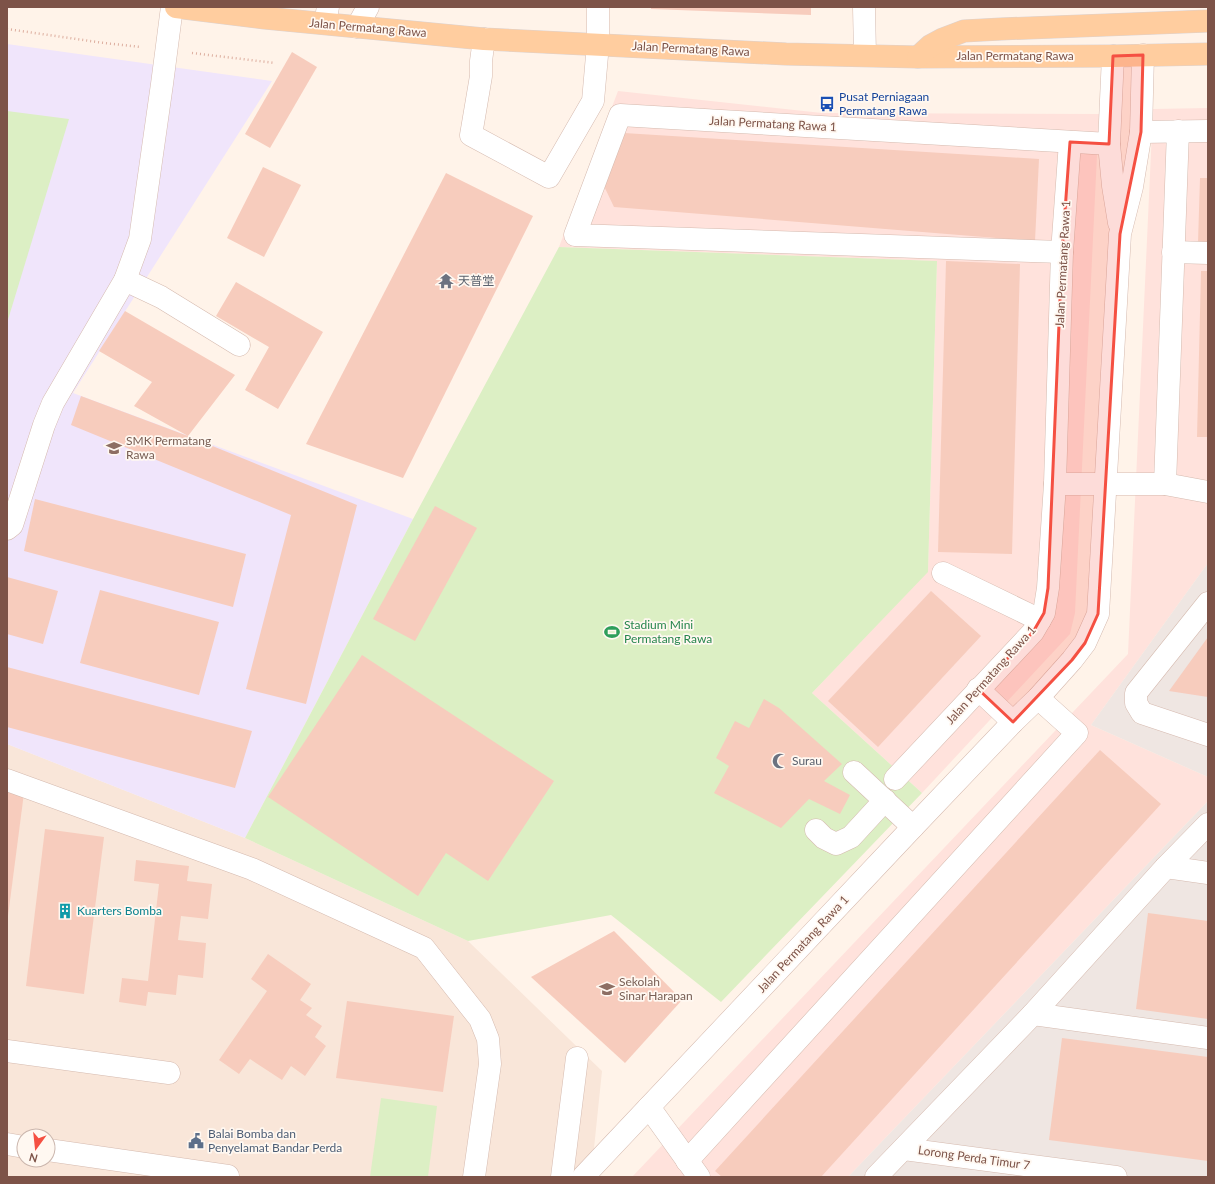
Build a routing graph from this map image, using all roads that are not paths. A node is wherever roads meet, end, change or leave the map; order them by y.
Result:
1 (172, 7) edge
2 (176, 7) edge
3 (368, 7) edge
4 (598, 7) edge
5 (864, 7) edge
6 (327, 15) edge
7 (1208, 20) edge
8 (357, 27) junction
9 (484, 39) junction
10 (598, 44) junction
11 (1208, 54) edge
12 (865, 55) junction
13 (1143, 55) junction
14 (1113, 56) junction
15 (918, 57) junction
16 (1178, 131) junction
17 (1208, 131) edge
18 (1141, 132) junction
19 (1070, 142) junction
20 (1109, 144) junction
21 (1120, 234) junction
22 (1062, 252) junction
23 (1174, 252) junction
24 (1208, 252) edge
25 (124, 280) junction
26 (239, 345) dead end
27 (1055, 484) junction
28 (1106, 484) junction
29 (1165, 484) junction
30 (1208, 492) edge
31 (7, 529) edge
32 (942, 573) dead end
33 (1208, 603) edge
34 (1040, 620) junction
35 (978, 689) junction
36 (1038, 698) junction
37 (1013, 722) junction
38 (1208, 735) edge
39 (854, 772) dead end
40 (895, 779) dead end
41 (7, 780) edge
42 (885, 800) junction
43 (1208, 824) edge
44 (913, 826) junction
45 (816, 830) dead end
46 (1166, 867) junction
47 (1208, 873) edge
48 (1033, 1014) junction
49 (1208, 1038) edge
50 (7, 1051) edge
51 (577, 1058) dead end
52 (169, 1073) dead end
53 (649, 1106) junction
54 (904, 1149) junction
55 (56, 1151) edge
56 (693, 1169) edge
57 (228, 1176) dead end
58 (474, 1177) edge
59 (562, 1177) edge
60 (583, 1177) edge
61 (876, 1177) edge
62 (1116, 1177) edge

1 - 25 street
2 - 6 main road, Jalan Permatang Rawa
3 - 8 street
4 - 10 street
5 - 12 street
6 - 8 main road, Jalan Permatang Rawa
7 - 15 main road
8 - 9 main road, Jalan Permatang Rawa
9 - 10 main road, Jalan Permatang Rawa
9 - 10 street
10 - 12 main road, Jalan Permatang Rawa
11 - 13 main road, Jalan Permatang Rawa
12 - 15 main road, Jalan Permatang Rawa
13 - 14 main road, Jalan Permatang Rawa
13 - 18 street, Jalan Permatang Rawa 1
14 - 15 main road, Jalan Permatang Rawa
14 - 20 street, Jalan Permatang Rawa 1
16 - 17 street
16 - 18 street
16 - 23 street
18 - 21 street, Jalan Permatang Rawa 1
19 - 20 street
19 - 22 street, Jalan Permatang Rawa 1
19 - 22 street, Jalan Permatang Rawa 1
20 - 21 street, Jalan Permatang Rawa 1
21 - 28 street, Jalan Permatang Rawa 1
22 - 27 street, Jalan Permatang Rawa 1
23 - 24 street
23 - 29 street
25 - 26 street
25 - 31 street
27 - 28 street
27 - 34 street, Jalan Permatang Rawa 1
28 - 29 street
28 - 36 street, Jalan Permatang Rawa 1
29 - 30 street
32 - 34 street
33 - 38 street
34 - 35 street, Jalan Permatang Rawa 1
35 - 37 street
35 - 40 street, Jalan Permatang Rawa 1
36 - 37 street, Jalan Permatang Rawa 1
36 - 56 street
37 - 44 street, Jalan Permatang Rawa 1
39 - 42 street
41 - 58 street
42 - 44 street
42 - 45 street
43 - 46 street
44 - 53 street, Jalan Permatang Rawa 1
46 - 47 street
46 - 48 street
48 - 49 street
48 - 54 street
50 - 52 street
51 - 59 street
53 - 56 street
53 - 60 street, Jalan Permatang Rawa 1
54 - 61 street
54 - 62 street, Lorong Perda Timur 7
55 - 57 street

